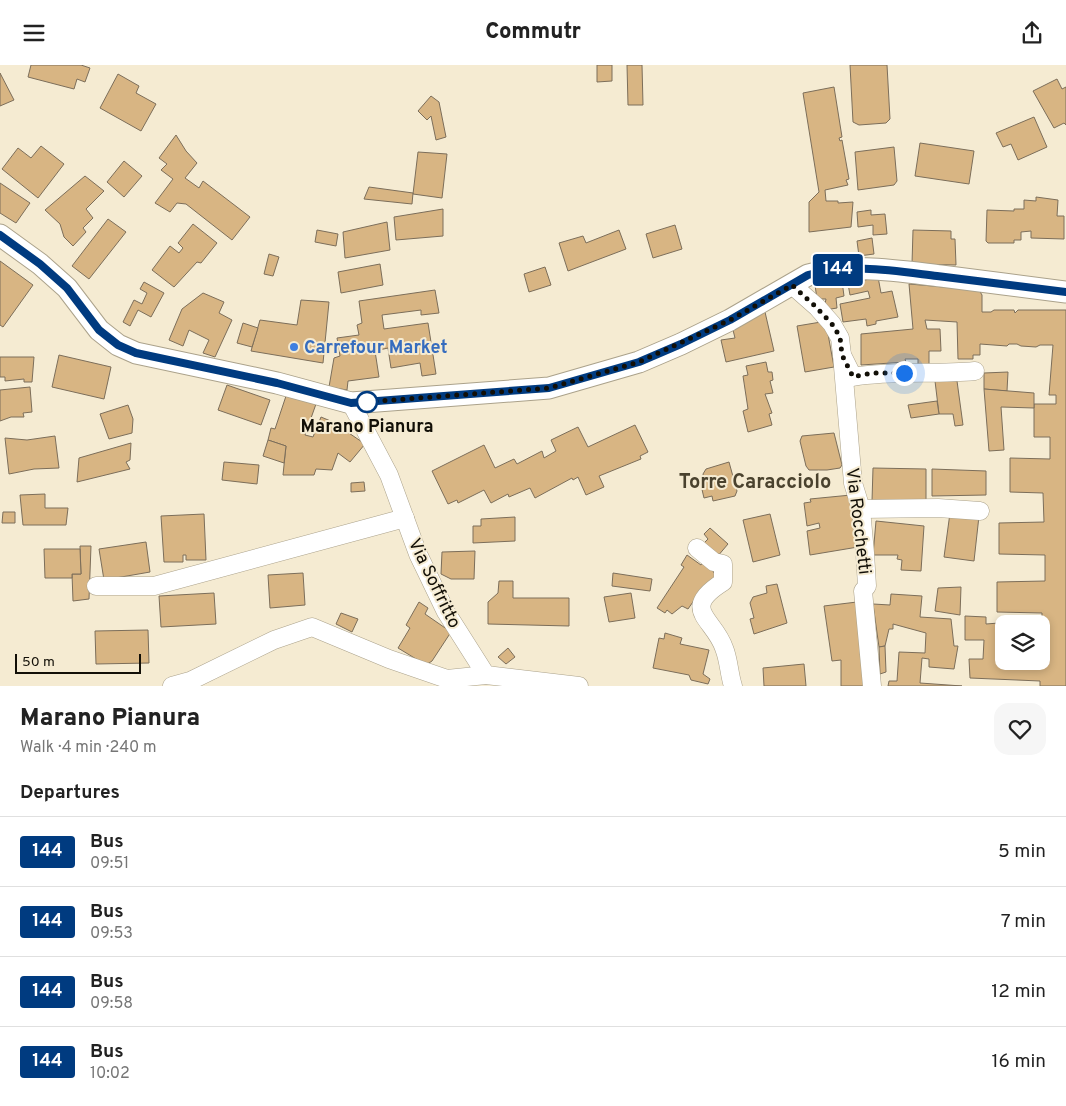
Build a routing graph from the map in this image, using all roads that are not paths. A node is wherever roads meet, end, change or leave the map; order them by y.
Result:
1 (0, 235) edge
2 (792, 285) junction
3 (1066, 292) edge
4 (842, 355) junction
5 (976, 371) dead end
6 (351, 403) junction
7 (861, 509) junction
8 (980, 511) dead end
9 (405, 519) junction
10 (697, 548) dead end
11 (96, 586) dead end
12 (486, 675) junction
13 (172, 686) edge
14 (579, 686) edge
15 (733, 686) edge
16 (872, 686) edge

1 - 6 street
2 - 3 street
2 - 4 street, Via Rocchetti
2 - 6 street
4 - 5 street, Via Rocchetti
4 - 7 street, Via Rocchetti
6 - 9 street, Via Soffritto
7 - 8 street
7 - 16 street, Via Rocchetti
9 - 11 street
9 - 12 street, Via Soffritto
10 - 15 street
12 - 13 street
12 - 14 street

